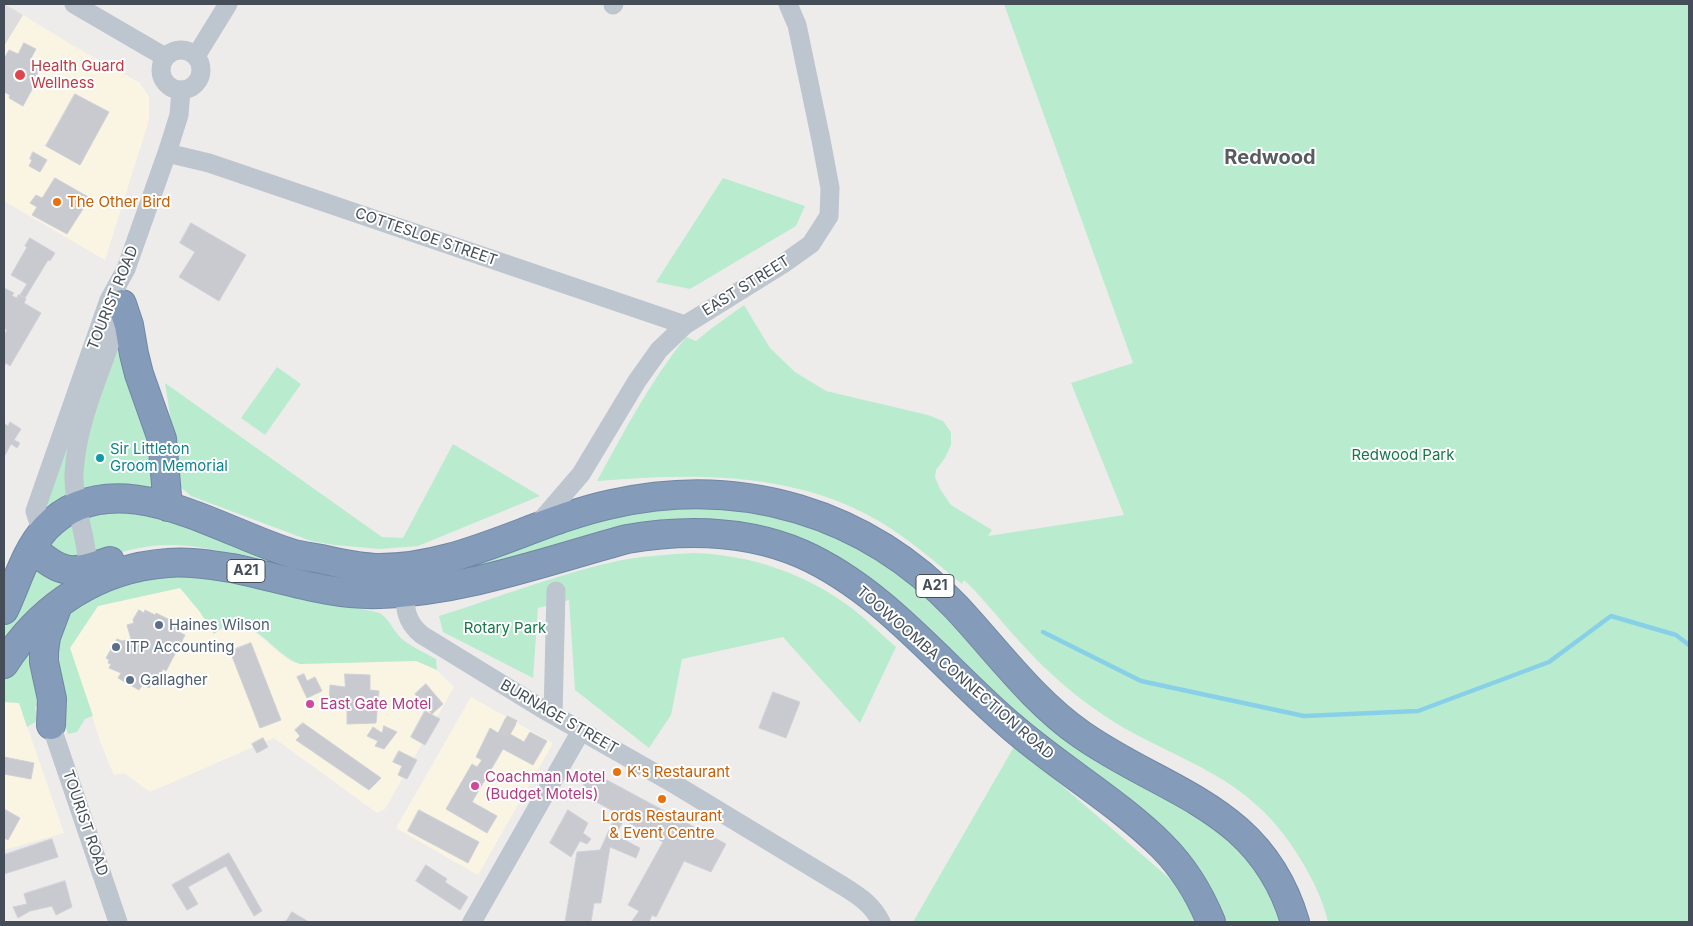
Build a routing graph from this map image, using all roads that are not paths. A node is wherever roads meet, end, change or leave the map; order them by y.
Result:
1 (74, 4) edge
2 (228, 4) edge
3 (788, 4) edge
4 (196, 56) junction
5 (165, 57) junction
6 (181, 90) junction
7 (167, 153) junction
8 (126, 269) junction
9 (122, 304) junction
10 (685, 325) junction
11 (78, 506) junction
12 (168, 507) junction
13 (534, 528) junction
14 (37, 540) junction
15 (89, 577) junction
16 (405, 580) junction
17 (556, 591) dead end
18 (58, 604) junction
19 (4, 610) edge
20 (4, 664) edge
21 (553, 715) junction
22 (51, 725) joint
23 (581, 731) junction
24 (119, 921) edge
25 (472, 922) edge
26 (881, 922) edge
27 (1211, 922) edge
28 (1295, 922) edge

1 - 5 street
2 - 4 street
3 - 10 street, EAST STREET
4 - 5 street
4 - 6 street
5 - 6 street
6 - 7 street, TOURIST ROAD
7 - 8 street, TOURIST ROAD
7 - 10 street, COTTESLOE STREET
8 - 9 street, TOURIST ROAD
8 - 14 street, TOURIST ROAD
9 - 11 street, TOURIST ROAD
9 - 12 highway
10 - 13 street, EAST STREET
11 - 12 highway, TOOWOOMBA CONNECTION ROAD / A21
11 - 14 highway, TOOWOOMBA CONNECTION ROAD / A21
11 - 15 street, TOURIST ROAD
12 - 16 highway, TOOWOOMBA CONNECTION ROAD / A21
13 - 16 highway, TOOWOOMBA CONNECTION ROAD / A21
13 - 28 highway, TOOWOOMBA CONNECTION ROAD / A21
14 - 15 highway
14 - 19 highway, A21
15 - 16 highway, TOOWOOMBA CONNECTION ROAD / A21
15 - 18 highway
16 - 21 street, BURNAGE STREET
16 - 27 highway, TOOWOOMBA CONNECTION ROAD / A21
17 - 21 street
18 - 20 highway
18 - 22 highway
21 - 23 street, BURNAGE STREET
22 - 24 street, TOURIST ROAD
23 - 25 street
23 - 26 street, BURNAGE STREET

